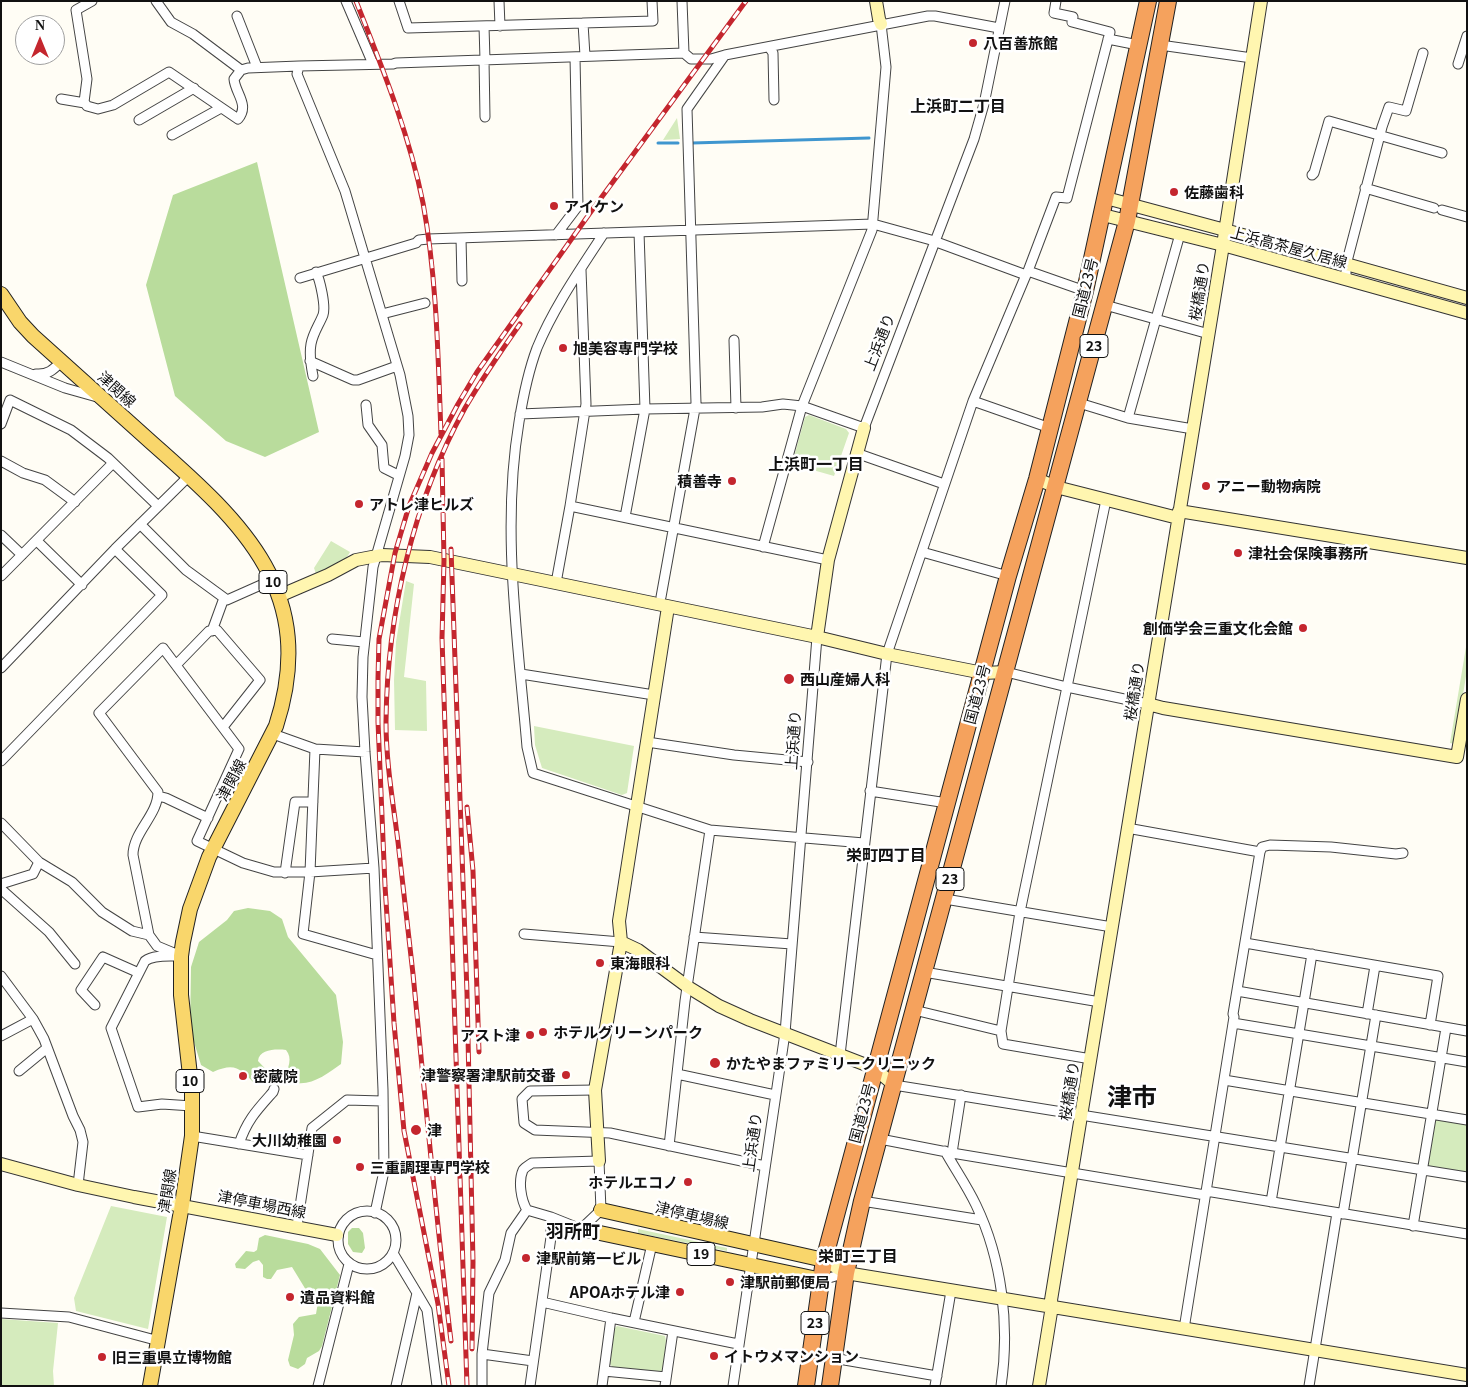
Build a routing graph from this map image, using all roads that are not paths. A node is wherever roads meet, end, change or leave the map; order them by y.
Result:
1 (92, 1) edge
2 (156, 1) edge
3 (346, 1) edge
4 (399, 1) edge
5 (499, 1) edge
6 (652, 1) edge
7 (682, 1) edge
8 (876, 1) edge
9 (1005, 1) edge
10 (1056, 1) edge
11 (1148, 1) edge
12 (1168, 1) edge
13 (1261, 1) edge
14 (236, 16) dead end
15 (583, 23) junction
16 (881, 24) junction
17 (484, 26) junction
18 (500, 26) junction
19 (999, 28) junction
20 (1467, 36) edge
21 (1108, 38) junction
22 (1138, 44) junction
23 (1160, 44) junction
24 (769, 47) junction
25 (684, 53) junction
26 (1423, 53) dead end
27 (725, 55) junction
28 (585, 56) junction
29 (575, 57) junction
30 (1252, 58) junction
31 (484, 60) junction
32 (373, 64) junction
33 (1458, 64) dead end
34 (299, 66) junction
35 (257, 68) junction
36 (241, 70) junction
37 (194, 88) junction
38 (61, 99) dead end
39 (774, 100) dead end
40 (85, 104) junction
41 (221, 108) junction
42 (485, 117) dead end
43 (139, 120) dead end
44 (172, 135) dead end
45 (1379, 135) junction
46 (1442, 153) dead end
47 (1312, 175) dead end
48 (1366, 188) junction
49 (1106, 198) junction
50 (1130, 205) junction
51 (1103, 215) junction
52 (1467, 217) edge
53 (1127, 221) junction
54 (873, 224) junction
55 (691, 230) junction
56 (1225, 230) junction
57 (639, 232) junction
58 (604, 233) junction
59 (1180, 234) junction
60 (556, 235) junction
61 (461, 238) junction
62 (935, 241) junction
63 (1223, 245) junction
64 (366, 258) junction
65 (1346, 265) junction
66 (581, 270) junction
67 (316, 272) junction
68 (1028, 273) junction
69 (302, 279) dead end
70 (1346, 279) junction
71 (462, 281) dead end
72 (1085, 290) junction
73 (1, 294) edge
74 (1467, 298) edge
75 (425, 303) dead end
76 (1105, 305) junction
77 (1467, 313) edge
78 (382, 314) junction
79 (1156, 320) junction
80 (1208, 334) junction
81 (734, 340) dead end
82 (62, 361) junction
83 (310, 361) junction
84 (1, 362) edge
85 (397, 366) junction
86 (26, 372) junction
87 (313, 376) dead end
88 (104, 400) junction
89 (973, 401) junction
90 (1079, 403) junction
91 (366, 405) dead end
92 (802, 406) junction
93 (696, 408) junction
94 (736, 408) junction
95 (645, 409) junction
96 (585, 412) junction
97 (520, 414) junction
98 (1128, 418) junction
99 (1, 424) edge
100 (864, 428) junction
101 (1050, 428) junction
102 (1193, 429) junction
103 (856, 453) junction
104 (1, 461) edge
105 (113, 463) junction
106 (398, 475) junction
107 (189, 476) junction
108 (1037, 479) junction
109 (944, 484) junction
110 (1056, 487) junction
111 (1106, 500) junction
112 (75, 502) junction
113 (158, 506) junction
114 (570, 506) junction
115 (1179, 514) junction
116 (625, 517) junction
117 (140, 524) junction
118 (675, 527) junction
119 (1, 535) edge
120 (36, 540) junction
121 (763, 547) junction
122 (116, 549) junction
123 (922, 552) junction
124 (22, 556) junction
125 (376, 556) junction
126 (1467, 558) edge
127 (828, 560) junction
128 (512, 573) junction
129 (1, 576) edge
130 (1008, 576) junction
131 (272, 580) junction
132 (556, 583) junction
133 (82, 585) junction
134 (278, 596) junction
135 (224, 598) junction
136 (664, 602) junction
137 (212, 631) junction
138 (817, 637) junction
139 (332, 640) dead end
140 (364, 642) junction
141 (887, 654) junction
142 (176, 665) junction
143 (1, 668) edge
144 (1006, 672) junction
145 (983, 673) junction
146 (521, 674) junction
147 (1066, 687) junction
148 (654, 695) junction
149 (1467, 699) edge
150 (1148, 704) junction
151 (223, 728) junction
152 (273, 734) junction
153 (647, 742) junction
154 (315, 749) junction
155 (365, 752) junction
156 (1, 761) edge
157 (808, 762) junction
158 (870, 791) junction
159 (158, 796) junction
160 (313, 802) junction
161 (947, 803) junction
162 (638, 806) junction
163 (208, 818) junction
164 (1, 823) edge
165 (1127, 828) junction
166 (710, 830) junction
167 (801, 838) junction
168 (864, 843) junction
169 (212, 849) junction
170 (1260, 852) junction
171 (1403, 853) dead end
172 (39, 862) junction
173 (374, 868) junction
174 (310, 872) junction
175 (285, 873) junction
176 (1, 884) edge
177 (1, 889) edge
178 (945, 899) junction
179 (1020, 912) junction
180 (1112, 927) junction
181 (524, 934) dead end
182 (149, 935) junction
183 (694, 937) junction
184 (620, 942) junction
185 (1245, 943) junction
186 (792, 944) junction
187 (1312, 954) junction
188 (377, 955) junction
189 (181, 956) junction
190 (75, 964) dead end
191 (1375, 966) junction
192 (924, 972) junction
193 (138, 973) junction
194 (1, 976) edge
195 (688, 987) junction
196 (1008, 987) junction
197 (1236, 991) junction
198 (1100, 1002) junction
199 (1304, 1003) junction
200 (95, 1005) dead end
201 (914, 1010) junction
202 (1371, 1015) junction
203 (33, 1019) junction
204 (1233, 1023) junction
205 (1430, 1025) junction
206 (1446, 1028) junction
207 (1001, 1031) junction
208 (1467, 1031) edge
209 (785, 1033) junction
210 (1299, 1034) junction
211 (1, 1036) edge
212 (1371, 1046) junction
213 (47, 1048) junction
214 (840, 1055) junction
215 (1442, 1058) junction
216 (1091, 1059) junction
217 (1467, 1062) edge
218 (874, 1068) junction
219 (19, 1071) dead end
220 (677, 1074) junction
221 (1224, 1080) junction
222 (894, 1085) junction
223 (274, 1089) dead end
224 (595, 1090) junction
225 (1290, 1091) junction
226 (961, 1094) junction
227 (775, 1095) junction
228 (382, 1100) junction
229 (1362, 1102) junction
230 (192, 1106) junction
231 (1082, 1114) junction
232 (1432, 1114) junction
233 (1467, 1120) edge
234 (598, 1134) junction
235 (1214, 1135) junction
236 (192, 1136) junction
237 (880, 1139) junction
238 (239, 1144) junction
239 (669, 1146) junction
240 (1280, 1146) junction
241 (948, 1152) junction
242 (308, 1155) junction
243 (1352, 1158) junction
244 (599, 1161) junction
245 (1, 1164) edge
246 (765, 1166) junction
247 (1423, 1169) junction
248 (1072, 1172) junction
249 (1467, 1177) edge
250 (78, 1185) junction
251 (1205, 1193) junction
252 (862, 1201) junction
253 (1271, 1202) junction
254 (182, 1206) junction
255 (527, 1210) junction
256 (601, 1210) junction
257 (375, 1212) junction
258 (1340, 1213) junction
259 (551, 1217) junction
260 (982, 1220) junction
261 (296, 1226) junction
262 (1413, 1226) junction
263 (581, 1229) junction
264 (1467, 1234) edge
265 (337, 1235) junction
266 (652, 1244) junction
267 (753, 1245) junction
268 (394, 1253) junction
269 (824, 1260) junction
270 (350, 1264) junction
271 (751, 1265) junction
272 (846, 1273) junction
273 (822, 1280) junction
274 (951, 1291) junction
275 (417, 1293) junction
276 (1002, 1298) junction
277 (542, 1302) junction
278 (1052, 1306) junction
279 (1, 1313) edge
280 (611, 1318) junction
281 (634, 1322) junction
282 (1184, 1329) junction
283 (673, 1331) junction
284 (159, 1341) junction
285 (738, 1344) junction
286 (1316, 1351) junction
287 (482, 1354) junction
288 (833, 1358) junction
289 (534, 1361) junction
290 (604, 1371) junction
291 (1467, 1375) edge
292 (937, 1376) junction
293 (666, 1382) edge
294 (150, 1386) edge
295 (318, 1386) edge
296 (396, 1386) edge
297 (438, 1386) edge
298 (482, 1386) edge
299 (530, 1386) edge
300 (602, 1386) edge
301 (732, 1386) edge
302 (806, 1386) edge
303 (830, 1386) edge
304 (935, 1386) edge
305 (1001, 1386) edge
306 (1039, 1386) edge
307 (1309, 1386) edge

1 - 40 street
2 - 36 street
3 - 32 street
4 - 17 street
5 - 18 street
6 - 15 street
7 - 25 street
8 - 16 street
9 - 19 street, 上浜通り
10 - 21 street
11 - 22 highway, 国道23号 / 23
12 - 23 highway, 国道23号 / 23
13 - 30 street, 桜橋通り
14 - 35 street
15 - 18 street
15 - 28 street
16 - 19 street
16 - 24 street
16 - 54 street
17 - 18 street
17 - 31 street
19 - 62 street, 上浜通り
20 - 33 street
21 - 22 street
21 - 68 street
22 - 49 highway, 国道23号 / 23
23 - 30 street
23 - 50 highway, 国道23号 / 23
24 - 27 street
24 - 39 street
25 - 27 street
25 - 28 street
26 - 45 street
27 - 55 street
28 - 29 street
29 - 31 street
29 - 60 street
30 - 56 street, 桜橋通り
31 - 32 street
31 - 42 street
32 - 34 street
34 - 35 street
34 - 64 street
35 - 36 street
36 - 41 street
37 - 40 street
37 - 41 street
37 - 43 street
38 - 40 street
41 - 44 street
45 - 46 street
45 - 47 street
45 - 48 street
48 - 52 street
48 - 65 street
49 - 50 street, 上浜高茶屋久居線
49 - 51 highway, 国道23号 / 23
50 - 53 highway, 国道23号 / 23
50 - 56 street, 上浜高茶屋久居線
51 - 53 street, 上浜高茶屋久居線
51 - 72 highway, 国道23号 / 23
53 - 59 street, 上浜高茶屋久居線
53 - 76 highway, 国道23号 / 23
54 - 55 street
54 - 62 street
54 - 92 street
55 - 57 street
55 - 93 street
56 - 63 street, 桜橋通り
56 - 65 street, 上浜高茶屋久居線
57 - 58 street
57 - 95 street
58 - 60 street
58 - 66 street
59 - 63 street, 上浜高茶屋久居線
59 - 79 street
60 - 61 street
61 - 64 street
61 - 71 street
62 - 68 street
62 - 100 street, 上浜通り
63 - 70 street, 上浜高茶屋久居線
63 - 80 street, 桜橋通り
64 - 67 street
64 - 78 street
65 - 70 street
65 - 74 street, 上浜高茶屋久居線
66 - 96 street
66 - 97 street
67 - 69 street
67 - 83 street
68 - 72 street
68 - 89 street
70 - 77 street, 上浜高茶屋久居線
72 - 101 highway, 国道23号 / 23
73 - 82 main road, 津関線 / 10
75 - 78 street
76 - 79 street
76 - 90 highway, 国道23号 / 23
78 - 85 street
79 - 80 street
79 - 98 street
80 - 102 street, 桜橋通り
81 - 94 street
82 - 86 street
82 - 88 main road, 津関線 / 10
83 - 85 street
83 - 87 street
84 - 86 street
85 - 106 street
86 - 88 street
88 - 107 main road, 津関線 / 10
89 - 101 street
89 - 109 street
90 - 98 street
90 - 110 highway, 国道23号 / 23
91 - 106 street
92 - 94 street
92 - 100 street
92 - 121 street
93 - 94 street
93 - 95 street
93 - 118 street
95 - 96 street
95 - 116 street
96 - 97 street
96 - 114 street
97 - 128 street
98 - 102 street
99 - 105 street
100 - 103 street, 上浜通り
101 - 108 highway, 国道23号 / 23
102 - 115 street, 桜橋通り
103 - 109 street
103 - 127 street, 上浜通り
104 - 112 street
105 - 112 street
105 - 113 street
106 - 125 street
107 - 113 street
107 - 131 main road, 津関線 / 10
108 - 110 street
108 - 130 highway, 国道23号 / 23
109 - 123 street
110 - 111 street
110 - 144 highway, 国道23号 / 23
111 - 115 street
111 - 147 street
112 - 120 street
113 - 117 street
114 - 116 street
114 - 132 street
115 - 126 street
115 - 150 street, 桜橋通り
116 - 118 street
117 - 122 street
117 - 135 street
118 - 121 street
118 - 136 street
119 - 124 street
120 - 124 street
120 - 133 street
121 - 127 street
122 - 133 street
122 - 156 street
123 - 130 street
123 - 141 street
124 - 129 street
125 - 128 street
125 - 134 street
125 - 140 street
127 - 138 street, 上浜通り
128 - 132 street
128 - 146 street
130 - 145 highway, 国道23号 / 23
131 - 134 main road, 津関線 / 10
131 - 135 street
132 - 136 street
133 - 143 street
134 - 152 main road, 津関線 / 10
135 - 137 street
136 - 138 street
136 - 148 street
137 - 142 street
137 - 151 street
138 - 141 street
138 - 157 street, 上浜通り
139 - 140 street
140 - 155 street
141 - 145 street
141 - 158 street
142 - 151 street
142 - 159 street
144 - 145 street
144 - 147 street
144 - 178 highway, 国道23号 / 23
145 - 161 highway, 国道23号 / 23
146 - 148 street
146 - 162 street
147 - 150 street
147 - 179 street
148 - 153 street
149 - 150 street
150 - 165 street, 桜橋通り
151 - 163 street
152 - 154 street
152 - 169 main road, 津関線 / 10
153 - 157 street
153 - 162 street
154 - 155 street
154 - 160 street
155 - 173 street
157 - 167 street, 上浜通り
158 - 161 street
158 - 168 street
159 - 163 street
159 - 182 street
160 - 174 street
160 - 175 street
161 - 218 highway, 国道23号 / 23
162 - 166 street
162 - 184 street
163 - 169 street
164 - 172 street
165 - 170 street
165 - 180 street, 桜橋通り
166 - 167 street
166 - 183 street
167 - 168 street
167 - 186 street, 上浜通り
168 - 214 street
169 - 175 street
169 - 189 main road, 津関線 / 10
170 - 171 street
170 - 185 street
172 - 176 street
172 - 182 street
173 - 174 street
173 - 188 street
174 - 175 street
174 - 188 street
177 - 190 street
178 - 179 street
178 - 192 highway, 国道23号 / 23
179 - 180 street
179 - 196 street
180 - 198 street, 桜橋通り
181 - 184 street
182 - 189 street
183 - 186 street
183 - 195 street
184 - 195 street
184 - 224 street
185 - 187 street
185 - 197 street
186 - 209 street, 上浜通り
187 - 191 street
187 - 199 street
188 - 228 street
189 - 193 street
189 - 230 main road, 津関線 / 10
191 - 202 street
191 - 205 street
192 - 196 street
192 - 201 highway, 国道23号 / 23
193 - 200 street
193 - 230 street
194 - 203 street
195 - 209 street
195 - 220 street
196 - 198 street
196 - 207 street
197 - 199 street
197 - 204 street
198 - 216 street, 桜橋通り
199 - 202 street
199 - 210 street
201 - 207 street
201 - 222 highway, 国道23号 / 23
202 - 205 street
202 - 212 street
203 - 211 street
203 - 213 street
204 - 210 street
204 - 221 street
205 - 206 street
206 - 208 street
206 - 215 street
207 - 216 street
209 - 214 street
209 - 227 street, 上浜通り
210 - 212 street
210 - 225 street
212 - 215 street
212 - 229 street
213 - 219 street
213 - 250 street
214 - 218 street
215 - 217 street
215 - 232 street
216 - 231 street, 桜橋通り
218 - 222 street
218 - 269 highway, 国道23号 / 23
220 - 227 street
220 - 239 street
221 - 225 street
221 - 235 street
222 - 226 street
222 - 237 highway, 国道23号 / 23
223 - 238 street
224 - 234 street
224 - 234 street
225 - 229 street
225 - 240 street
226 - 231 street
226 - 241 street
227 - 246 street, 上浜通り
228 - 242 street
228 - 257 street
229 - 232 street
229 - 243 street
230 - 236 main road, 津関線 / 10
231 - 235 street
231 - 248 street, 桜橋通り
232 - 233 street
232 - 247 street
234 - 239 street
234 - 244 street
235 - 240 street
235 - 251 street
236 - 238 street
236 - 254 main road, 津関線 / 10
237 - 241 street
237 - 252 highway, 国道23号 / 23
238 - 242 street
239 - 246 street
240 - 243 street
240 - 253 street
241 - 248 street
241 - 260 street
242 - 261 street
243 - 247 street
243 - 258 street
244 - 255 street
244 - 256 street
245 - 250 street, 津停車場西線
246 - 267 street, 上浜通り
247 - 249 street
247 - 262 street
248 - 251 street
248 - 278 street, 桜橋通り
250 - 254 street, 津停車場西線
251 - 253 street
251 - 282 street
252 - 260 street
252 - 272 highway, 国道23号 / 23
253 - 258 street
254 - 261 street, 津停車場西線
254 - 284 main road, 津関線 / 10
255 - 259 street
255 - 287 street
256 - 263 street
256 - 267 main road, 津停車場線 / 19
257 - 265 street
257 - 268 street
258 - 262 street
258 - 286 street
259 - 263 street
259 - 277 street
260 - 276 street
261 - 265 street, 津停車場西線
262 - 264 street
263 - 266 main road, 19
265 - 270 street
266 - 271 main road, 19
266 - 281 street
267 - 269 main road, 津停車場線 / 19
267 - 271 street, 上浜通り
268 - 270 street
268 - 275 street
269 - 272 street
269 - 273 highway, 国道23号 / 23
270 - 295 street
271 - 273 main road, 19
271 - 285 street, 上浜通り
272 - 273 street
272 - 274 street
272 - 288 highway, 国道23号 / 23
273 - 302 highway, 国道23号 / 23
274 - 276 street
274 - 292 street
275 - 296 street
275 - 297 street
276 - 278 street
276 - 305 street
277 - 280 street
277 - 289 street
278 - 282 street
278 - 306 street, 桜橋通り
279 - 284 street
280 - 281 street
280 - 290 street
281 - 283 street
282 - 286 street
283 - 285 street
283 - 293 street
284 - 294 main road, 津関線 / 10
285 - 301 street, 上浜通り
286 - 291 street
286 - 307 street
287 - 289 street
287 - 298 street
288 - 292 street
288 - 303 highway, 国道23号 / 23
289 - 299 street
290 - 293 street
290 - 300 street
292 - 304 street

